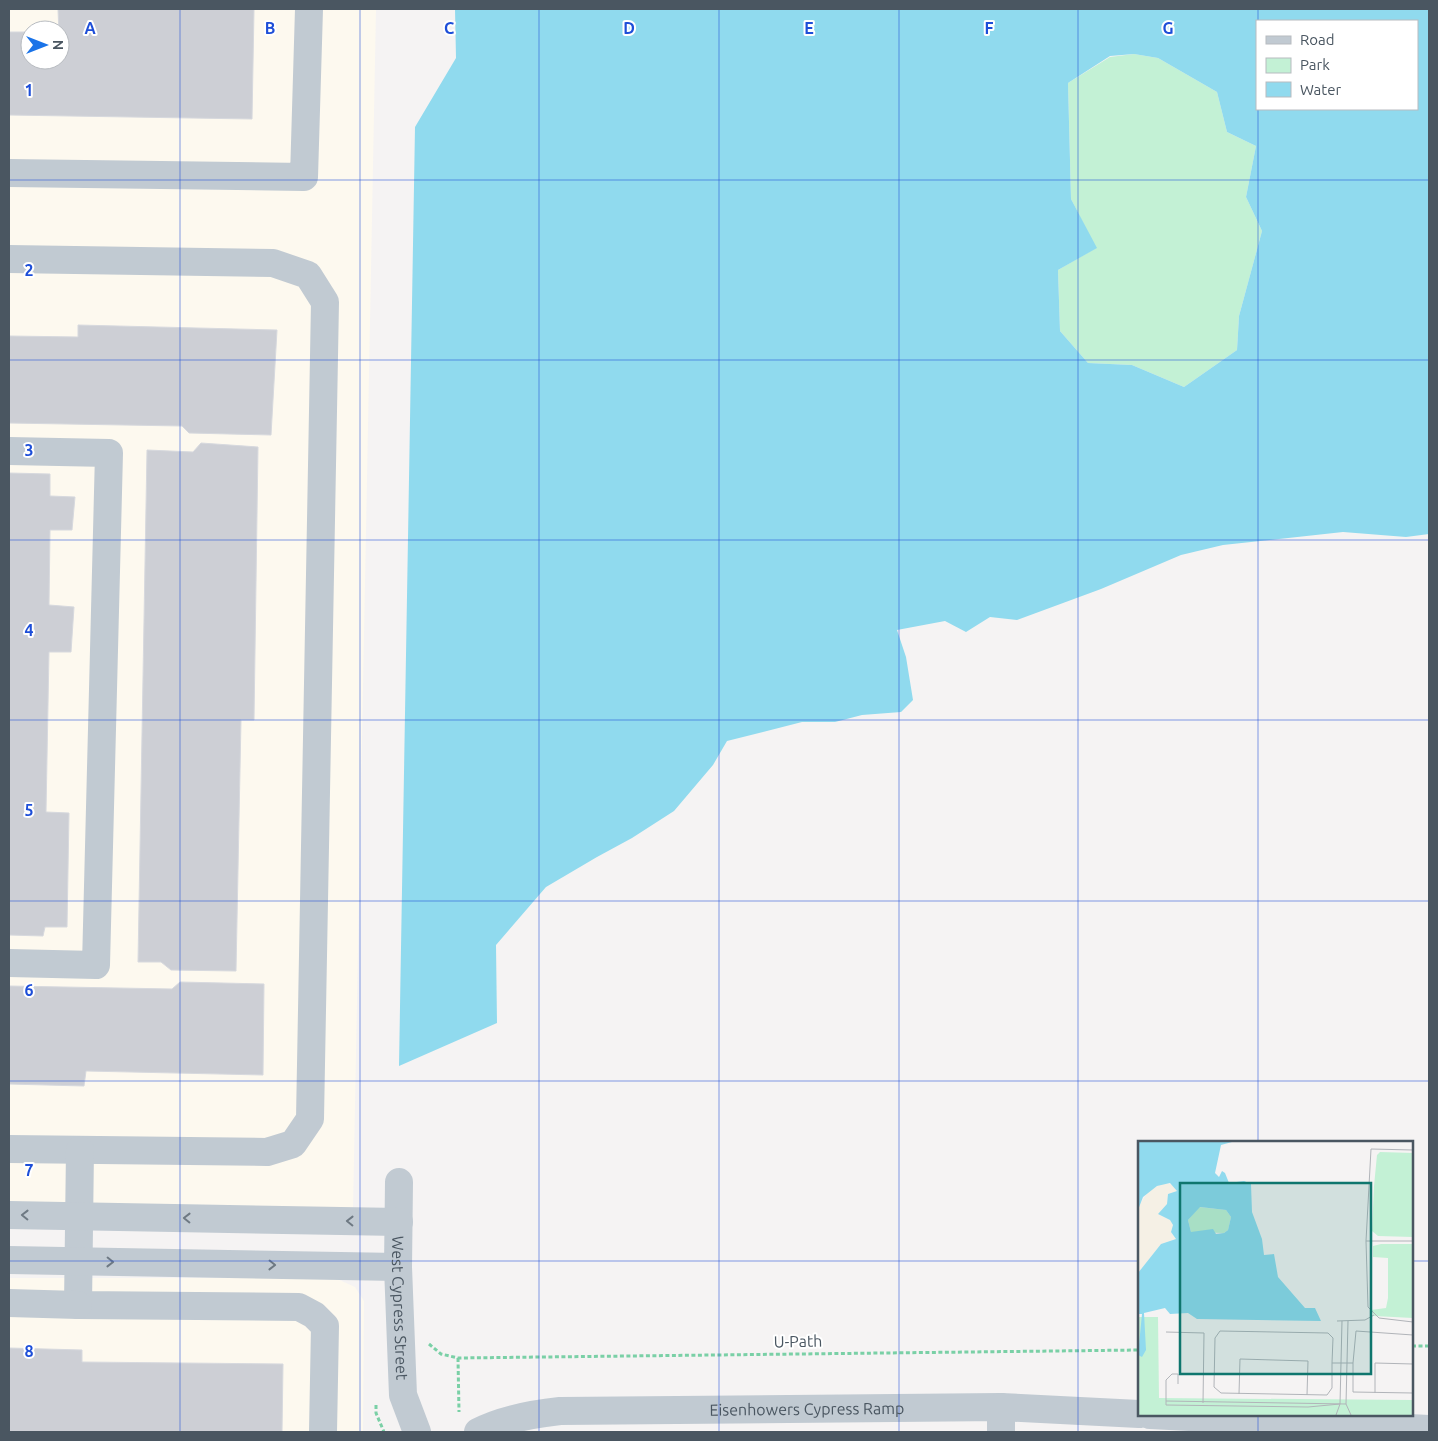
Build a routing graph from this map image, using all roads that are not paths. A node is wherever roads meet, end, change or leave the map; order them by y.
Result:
1 (309, 9) edge
2 (9, 173) edge
3 (9, 259) edge
4 (9, 451) edge
5 (9, 963) edge
6 (9, 1149) edge
7 (80, 1150) junction
8 (400, 1182) dead end
9 (9, 1215) edge
10 (78, 1216) junction
11 (398, 1222) junction
12 (9, 1260) edge
13 (78, 1261) junction
14 (398, 1267) junction
15 (9, 1303) edge
16 (78, 1305) junction
17 (1138, 1414) edge
18 (1170, 1416) edge
19 (1001, 1420) edge
20 (468, 1423) edge
21 (1429, 1429) edge
22 (323, 1432) edge
23 (417, 1432) edge

1 - 2 street
3 - 7 street
4 - 5 street
6 - 7 street
7 - 10 street
8 - 11 street, West Cypress Street
10 -> 9 street
11 -> 10 street
10 - 13 street
11 - 14 street, West Cypress Street
12 - 13 street
13 -> 14 street
13 - 16 street
14 - 23 street, West Cypress Street
15 - 16 street
16 - 22 street
17 - 19 street, Eisenhowers Cypress Ramp
18 - 21 street
19 - 20 street, Eisenhowers Cypress Ramp

